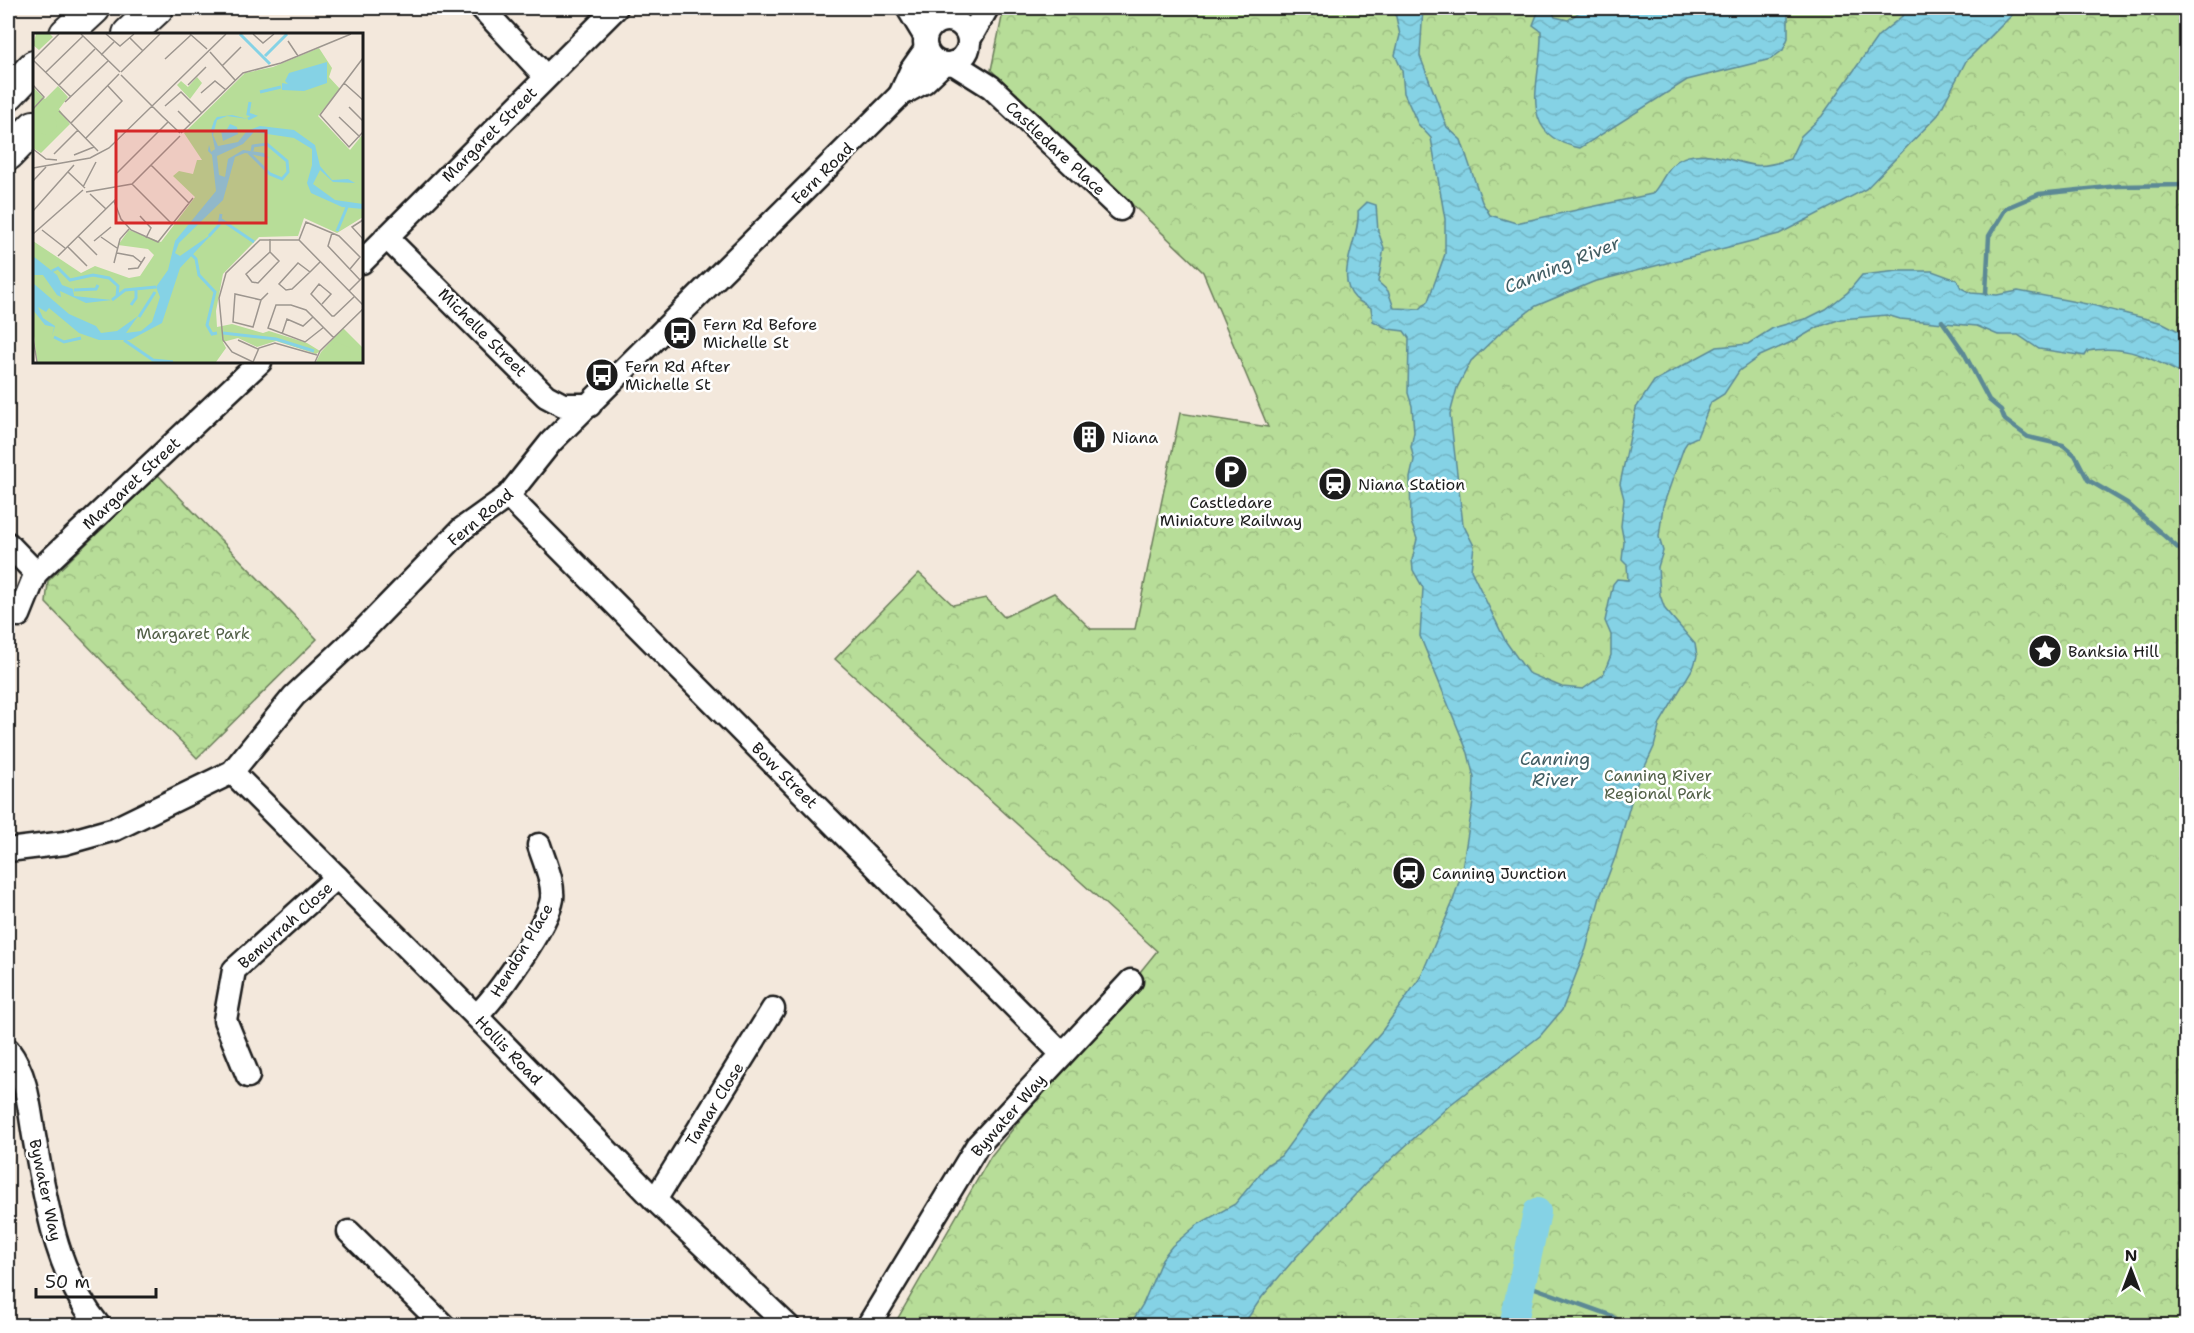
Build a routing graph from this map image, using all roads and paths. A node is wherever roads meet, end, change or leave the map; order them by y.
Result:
1 (94, 8) edge
2 (157, 8) edge
3 (482, 8) edge
4 (616, 8) edge
5 (908, 8) edge
6 (974, 8) edge
7 (987, 8) edge
8 (941, 16) edge
9 (67, 33) edge
10 (130, 33) edge
11 (947, 50) junction
12 (33, 68) edge
13 (546, 77) junction
14 (8, 94) edge
15 (33, 128) edge
16 (8, 154) edge
17 (1120, 209) dead end
18 (386, 237) junction
19 (363, 261) edge
20 (259, 363) edge
21 (590, 405) junction
22 (508, 496) junction
23 (8, 544) edge
24 (36, 573) junction
25 (19, 615) dead end
26 (232, 772) junction
27 (539, 845) dead end
28 (8, 850) edge
29 (337, 877) junction
30 (1131, 981) dead end
31 (773, 1009) dead end
32 (476, 1016) junction
33 (8, 1050) edge
34 (1062, 1054) junction
35 (248, 1076) dead end
36 (655, 1200) junction
37 (350, 1232) dead end
38 (99, 1326) edge
39 (444, 1326) edge
40 (788, 1326) edge
41 (868, 1326) edge

1 - 9 highway
2 - 10 highway
3 - 13 street
4 - 13 street, Margaret Street
5 - 11 street
6 - 8 street
7 - 11 street, Fern Road
8 - 11 street
8 - 11 street
11 - 17 street, Castledare Place
11 - 21 street, Fern Road
12 - 14 highway
13 - 18 street, Margaret Street
15 - 16 highway
18 - 19 street, Margaret Street
18 - 21 street, Michelle Street
20 - 24 street, Margaret Street
21 - 22 street, Fern Road
22 - 26 street, Fern Road
22 - 34 street, Bow Street
23 - 24 street
24 - 25 street, Margaret Street
26 - 28 street, Fern Road
26 - 29 street, Hollis Road
27 - 32 street, Hendon Place
29 - 32 street, Hollis Road
29 - 35 street, Bemurrah Close
30 - 34 street, Bywater Way
31 - 36 street, Tamar Close
32 - 36 street, Hollis Road
33 - 38 street, Bywater Way
34 - 41 street, Bywater Way
36 - 40 street, Hollis Road
37 - 39 street

